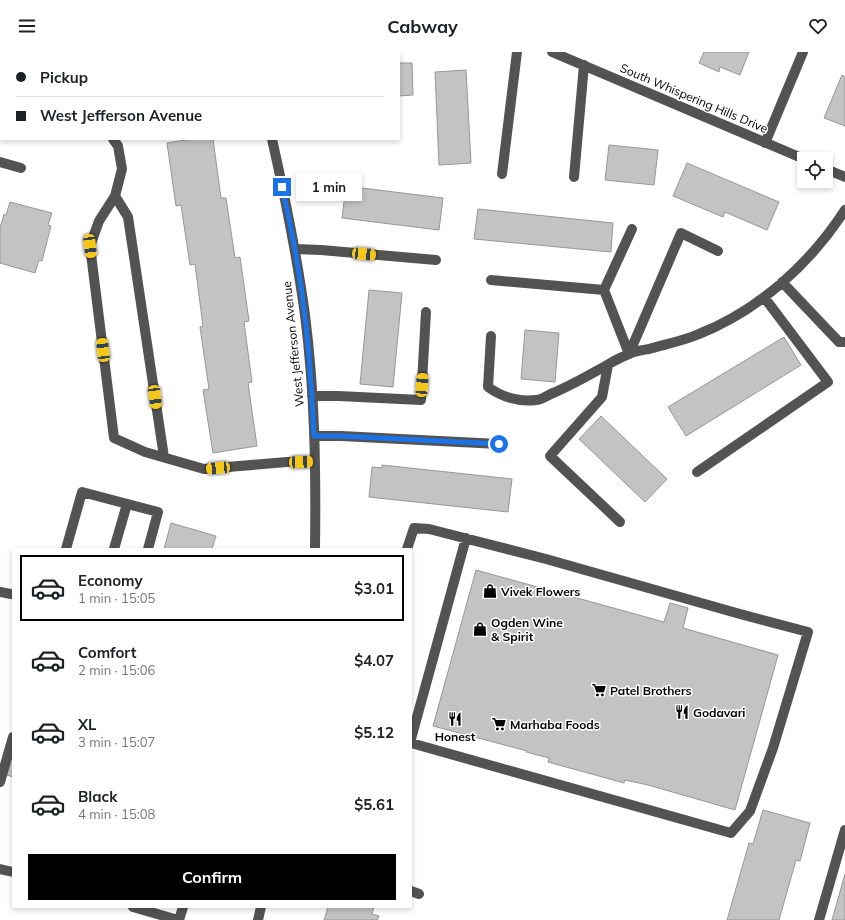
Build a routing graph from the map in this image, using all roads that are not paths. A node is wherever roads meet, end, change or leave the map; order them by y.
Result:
1 (517, 52) edge
2 (552, 52) edge
3 (803, 52) edge
4 (584, 65) junction
5 (115, 140) edge
6 (272, 140) edge
7 (765, 142) junction
8 (797, 156) edge
9 (0, 162) edge
10 (21, 168) dead end
11 (833, 172) edge
12 (502, 174) dead end
13 (574, 177) dead end
14 (845, 177) edge
15 (115, 196) junction
16 (845, 210) edge
17 (632, 229) dead end
18 (295, 249) junction
19 (718, 251) dead end
20 (436, 260) dead end
21 (491, 280) dead end
22 (782, 282) junction
23 (604, 290) junction
24 (764, 297) junction
25 (426, 312) dead end
26 (490, 336) dead end
27 (845, 342) edge
28 (629, 354) junction
29 (608, 365) junction
30 (312, 396) junction
31 (314, 436) junction
32 (499, 444) dead end
33 (164, 457) junction
34 (315, 462) junction
35 (697, 472) dead end
36 (127, 504) junction
37 (620, 522) dead end
38 (466, 538) junction
39 (66, 548) edge
40 (114, 548) edge
41 (148, 548) edge
42 (315, 548) edge
43 (407, 548) edge
44 (0, 592) edge
45 (10, 594) dead end
46 (412, 735) edge
47 (12, 740) edge
48 (412, 743) edge
49 (0, 782) edge
50 (845, 830) edge
51 (0, 869) edge
52 (12, 872) edge
53 (137, 908) edge
54 (183, 908) edge
55 (261, 908) edge
56 (179, 920) edge
57 (258, 920) edge
58 (819, 920) edge

1 - 12 street
2 - 4 street, South Whispering Hills Drive
3 - 7 street
4 - 7 street, South Whispering Hills Drive
4 - 13 street
5 - 15 street
6 - 18 street, West Jefferson Avenue
7 - 8 street, South Whispering Hills Drive
9 - 10 street
11 - 14 street
15 - 33 street
15 - 33 street
16 - 22 street
17 - 23 street
18 - 20 street
18 - 30 street, West Jefferson Avenue
19 - 28 street
21 - 23 street
22 - 24 street
22 - 27 street
23 - 28 street
24 - 28 street
24 - 35 street
25 - 30 street
26 - 29 street
28 - 29 street
29 - 37 street
30 - 31 street, West Jefferson Avenue
31 - 32 street
31 - 34 street, West Jefferson Avenue
33 - 34 street
34 - 42 street, West Jefferson Avenue
36 - 39 street
36 - 40 street
36 - 41 street
38 - 43 street
38 - 46 street
38 - 48 street
44 - 45 street
47 - 49 street
50 - 58 street
51 - 52 street
53 - 56 street
54 - 56 street
55 - 57 street

